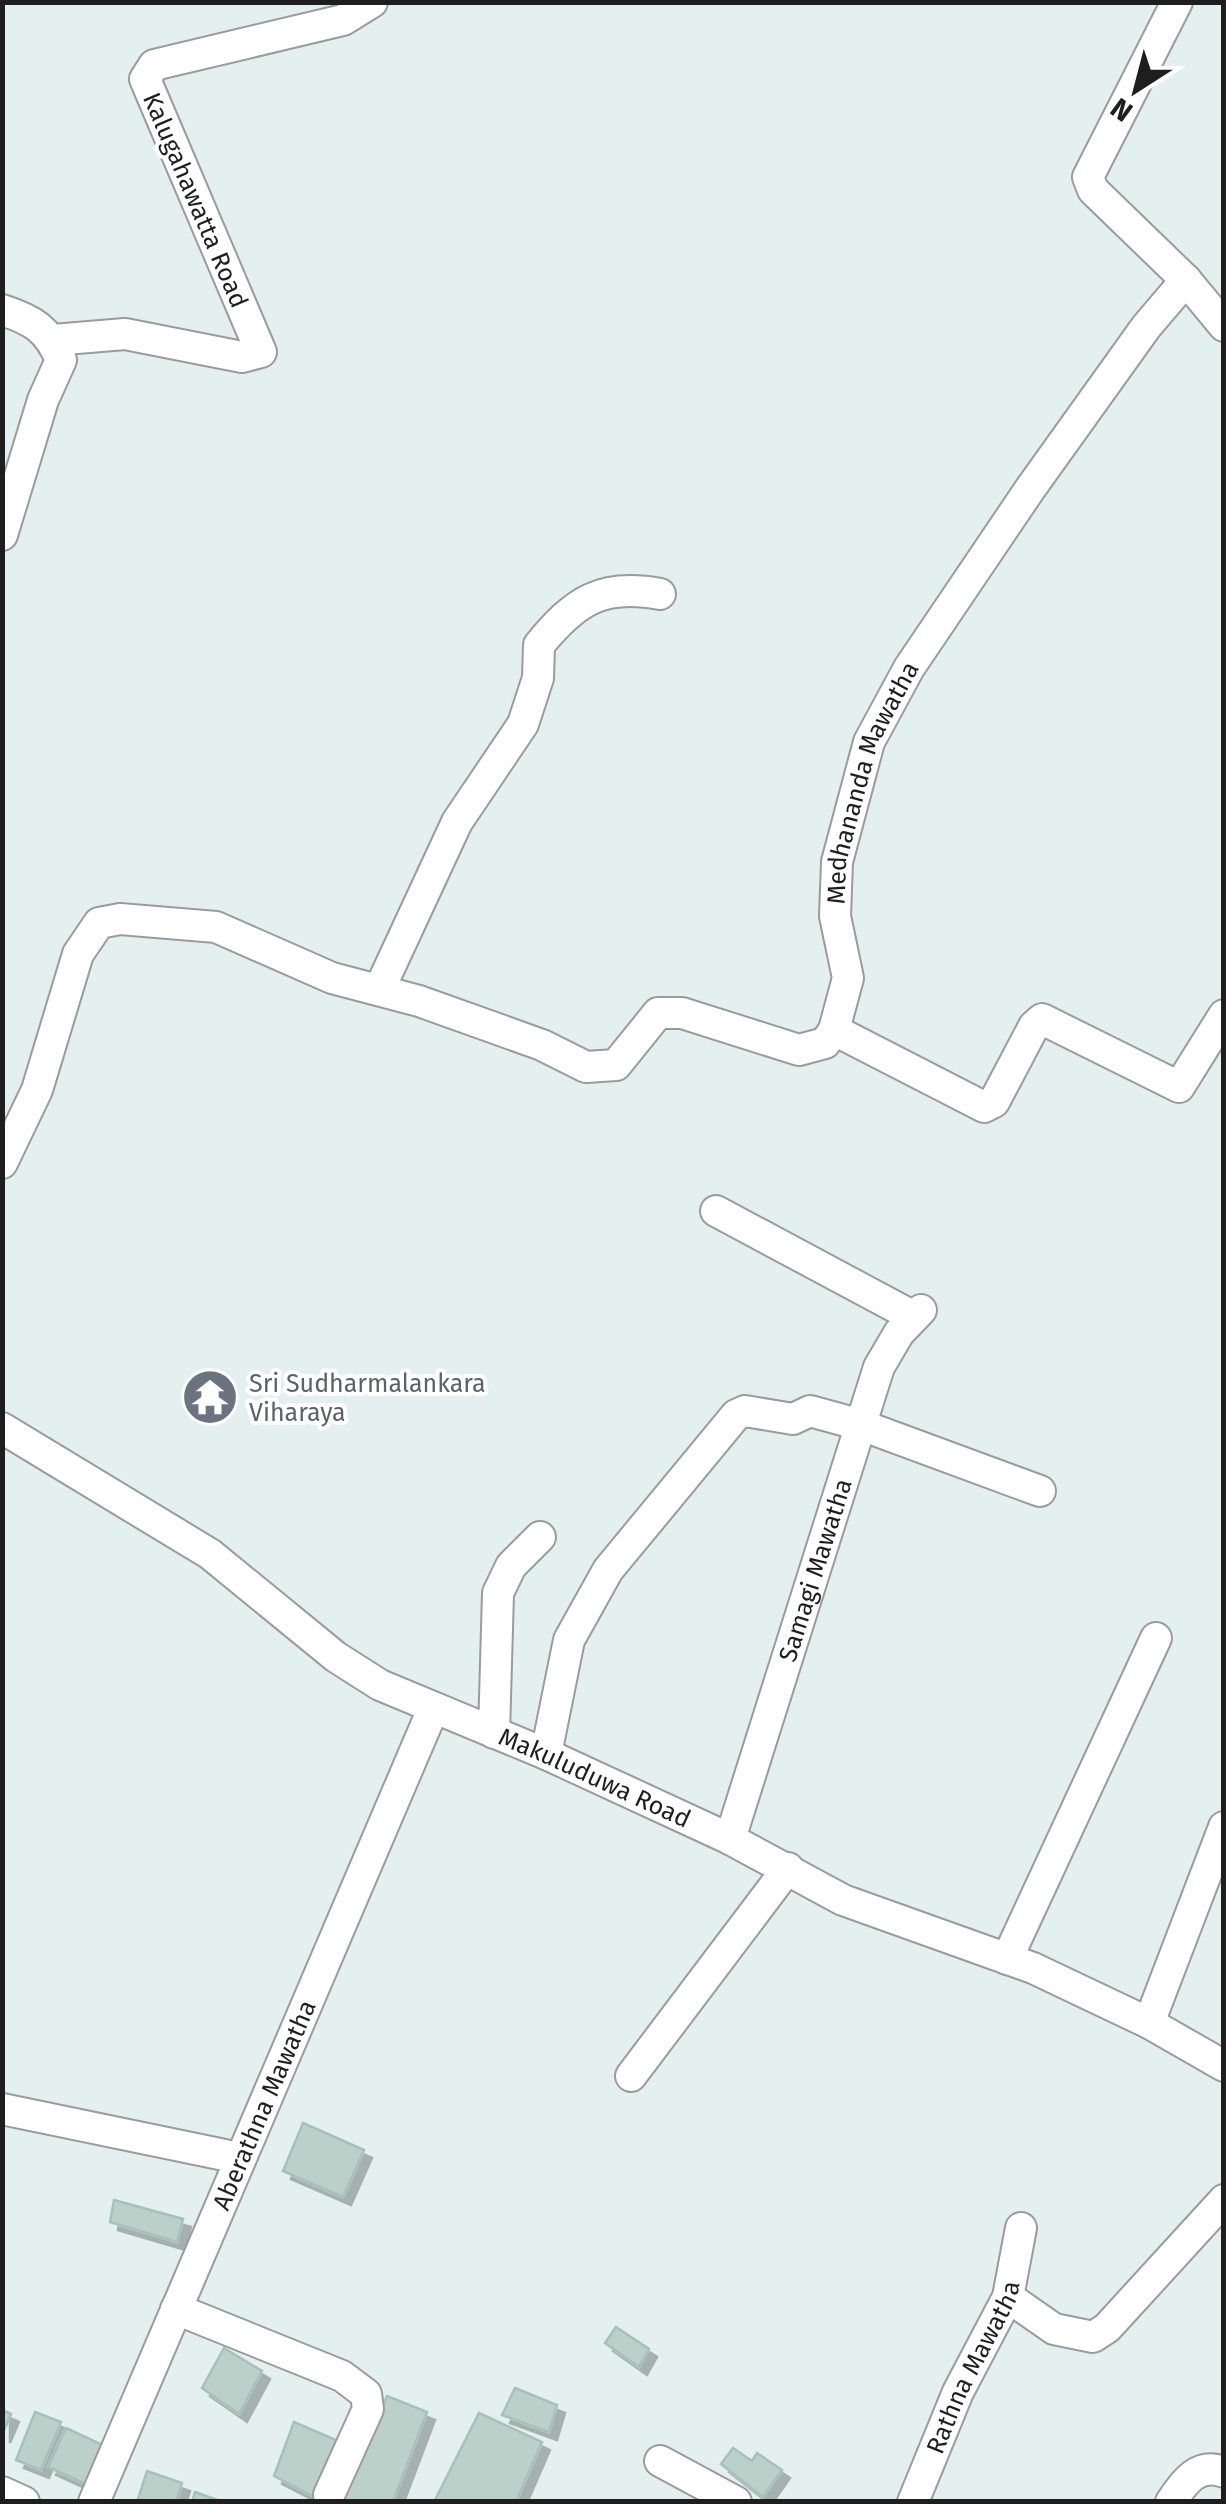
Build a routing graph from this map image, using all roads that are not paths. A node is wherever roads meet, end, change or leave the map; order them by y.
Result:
1 (372, 2) edge
2 (1177, 2) edge
3 (1186, 280) junction
4 (2, 310) edge
5 (1224, 326) edge
6 (53, 340) junction
7 (2, 535) edge
8 (660, 594) dead end
9 (380, 988) junction
10 (1224, 1015) edge
11 (834, 1030) junction
12 (2, 1163) edge
13 (716, 1211) dead end
14 (860, 1425) junction
15 (2, 1428) edge
16 (1040, 1491) dead end
17 (540, 1537) dead end
18 (1156, 1638) dead end
19 (433, 1709) junction
20 (494, 1732) junction
21 (546, 1754) junction
22 (1224, 1826) edge
23 (730, 1838) junction
24 (788, 1868) junction
25 (1007, 1959) junction
26 (1149, 2022) junction
27 (1222, 2061) edge
28 (631, 2076) dead end
29 (2, 2109) edge
30 (239, 2158) junction
31 (1224, 2200) edge
32 (1021, 2228) dead end
33 (1008, 2298) junction
34 (176, 2309) junction
35 (660, 2461) dead end
36 (1224, 2472) edge
37 (2, 2492) edge
38 (329, 2496) dead end
39 (24, 2502) edge
40 (94, 2502) edge
41 (736, 2502) edge
42 (913, 2502) edge
43 (1171, 2502) edge

1 - 6 street, Kalugahawatta Road
2 - 3 street
3 - 5 street
3 - 11 street, Medhananda Mawatha
4 - 6 street
6 - 7 street
8 - 9 street
9 - 11 street
9 - 12 street
10 - 11 street
13 - 14 street, Samagi Mawatha
14 - 16 street
14 - 21 street
14 - 23 street, Samagi Mawatha
15 - 19 street, Makuluduwa Road
17 - 20 street
18 - 25 street
19 - 20 street, Makuluduwa Road
19 - 30 street, Aberathna Mawatha
20 - 21 street, Makuluduwa Road
21 - 23 street, Makuluduwa Road
22 - 26 street
23 - 24 street, Makuluduwa Road
24 - 25 street, Makuluduwa Road
24 - 28 street
25 - 26 street, Makuluduwa Road
26 - 27 street, Makuluduwa Road
29 - 30 street
30 - 34 street, Aberathna Mawatha
31 - 33 street
32 - 33 street, Rathna Mawatha
33 - 42 street, Rathna Mawatha
34 - 38 street
34 - 40 street, Aberathna Mawatha
35 - 41 street
36 - 43 street
37 - 39 street

